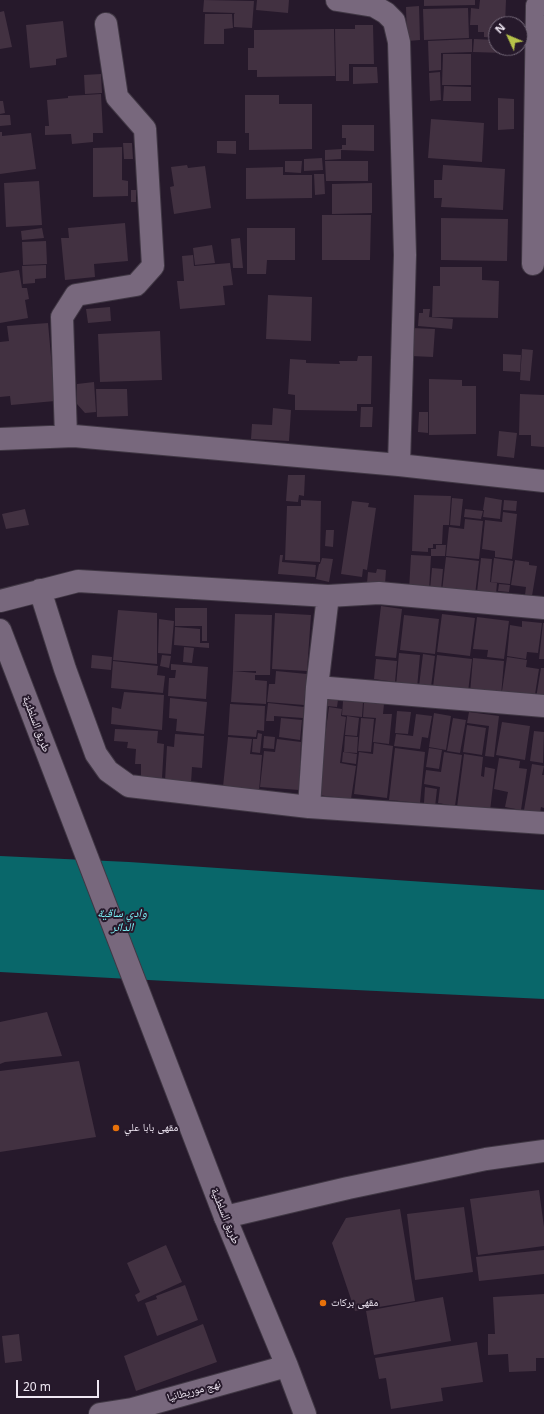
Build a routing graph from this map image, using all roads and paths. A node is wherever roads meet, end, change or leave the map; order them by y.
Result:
1 (337, 0) edge
2 (544, 3) edge
3 (106, 24) dead end
4 (533, 264) dead end
5 (66, 436) junction
6 (0, 438) edge
7 (399, 465) junction
8 (544, 481) edge
9 (40, 590) junction
10 (328, 596) junction
11 (0, 600) edge
12 (544, 608) edge
13 (0, 630) edge
14 (317, 687) junction
15 (544, 706) edge
16 (309, 807) junction
17 (544, 823) edge
18 (544, 1151) edge
19 (225, 1217) junction
20 (287, 1366) junction
21 (100, 1414) edge
22 (305, 1414) edge

1 - 7 street
2 - 4 street
3 - 5 street
5 - 6 street
5 - 7 street
7 - 8 street
9 - 10 street
9 - 11 street
9 - 16 street
10 - 12 street
10 - 14 street
13 - 19 street, طريق السلطنية
14 - 15 street
14 - 16 street
16 - 17 street
18 - 19 street
19 - 20 street, طريق السلطنية
20 - 21 street, نهج موريطانيا
20 - 22 street, طريق السلطنية

